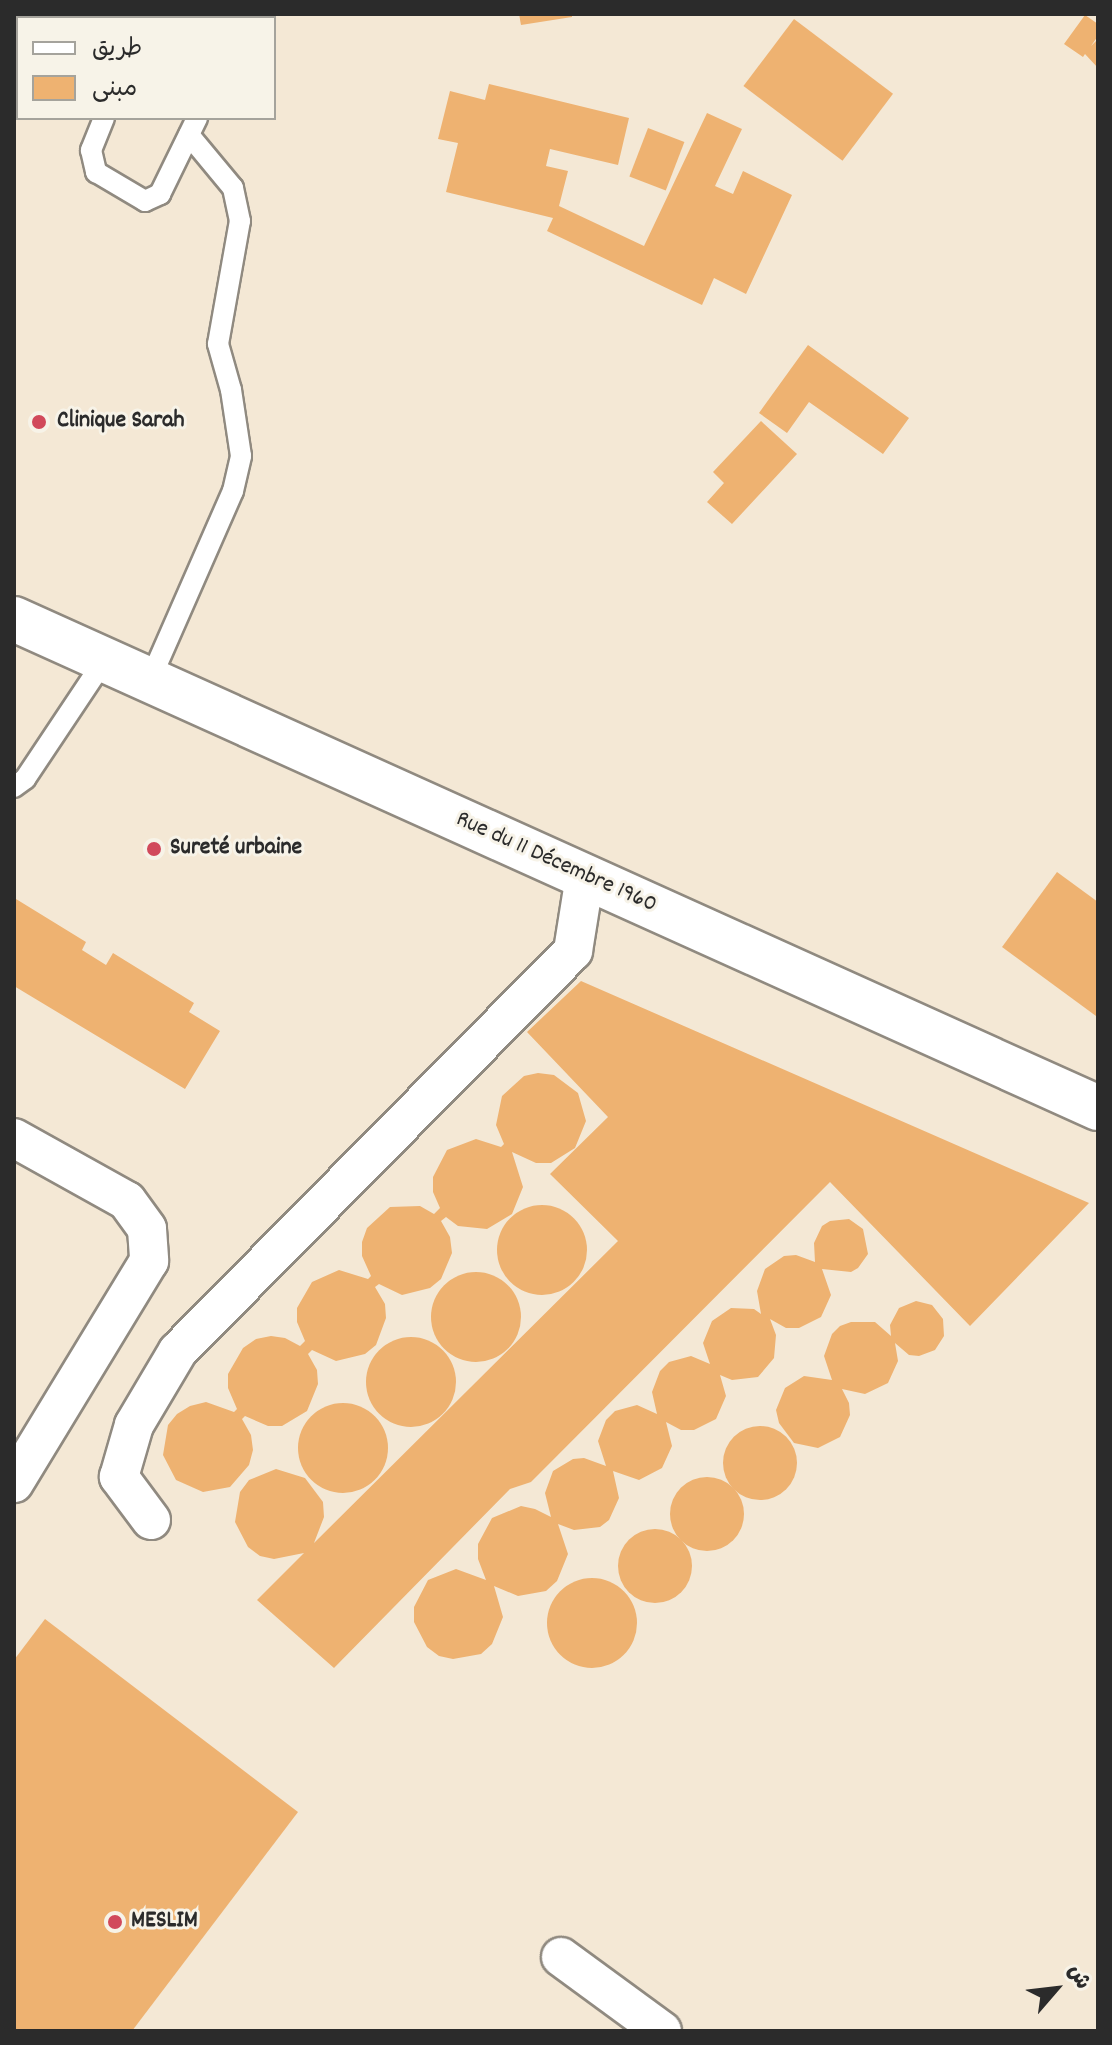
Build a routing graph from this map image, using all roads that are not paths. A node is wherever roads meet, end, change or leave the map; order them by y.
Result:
1 (103, 120) edge
2 (193, 126) edge
3 (14, 619) edge
4 (105, 659) junction
5 (150, 680) junction
6 (14, 787) edge
7 (585, 876) junction
8 (1098, 1108) edge
9 (14, 1138) edge
10 (14, 1483) edge
11 (151, 1520) dead end
12 (561, 1957) dead end
13 (662, 2031) edge

1 - 2 lane
2 - 5 lane
3 - 4 main road, Rue du 11 Décembre 1960
4 - 5 main road, Rue du 11 Décembre 1960
4 - 6 lane
5 - 7 main road, Rue du 11 Décembre 1960
7 - 8 main road, Rue du 11 Décembre 1960
7 - 11 street
9 - 10 street
12 - 13 street

